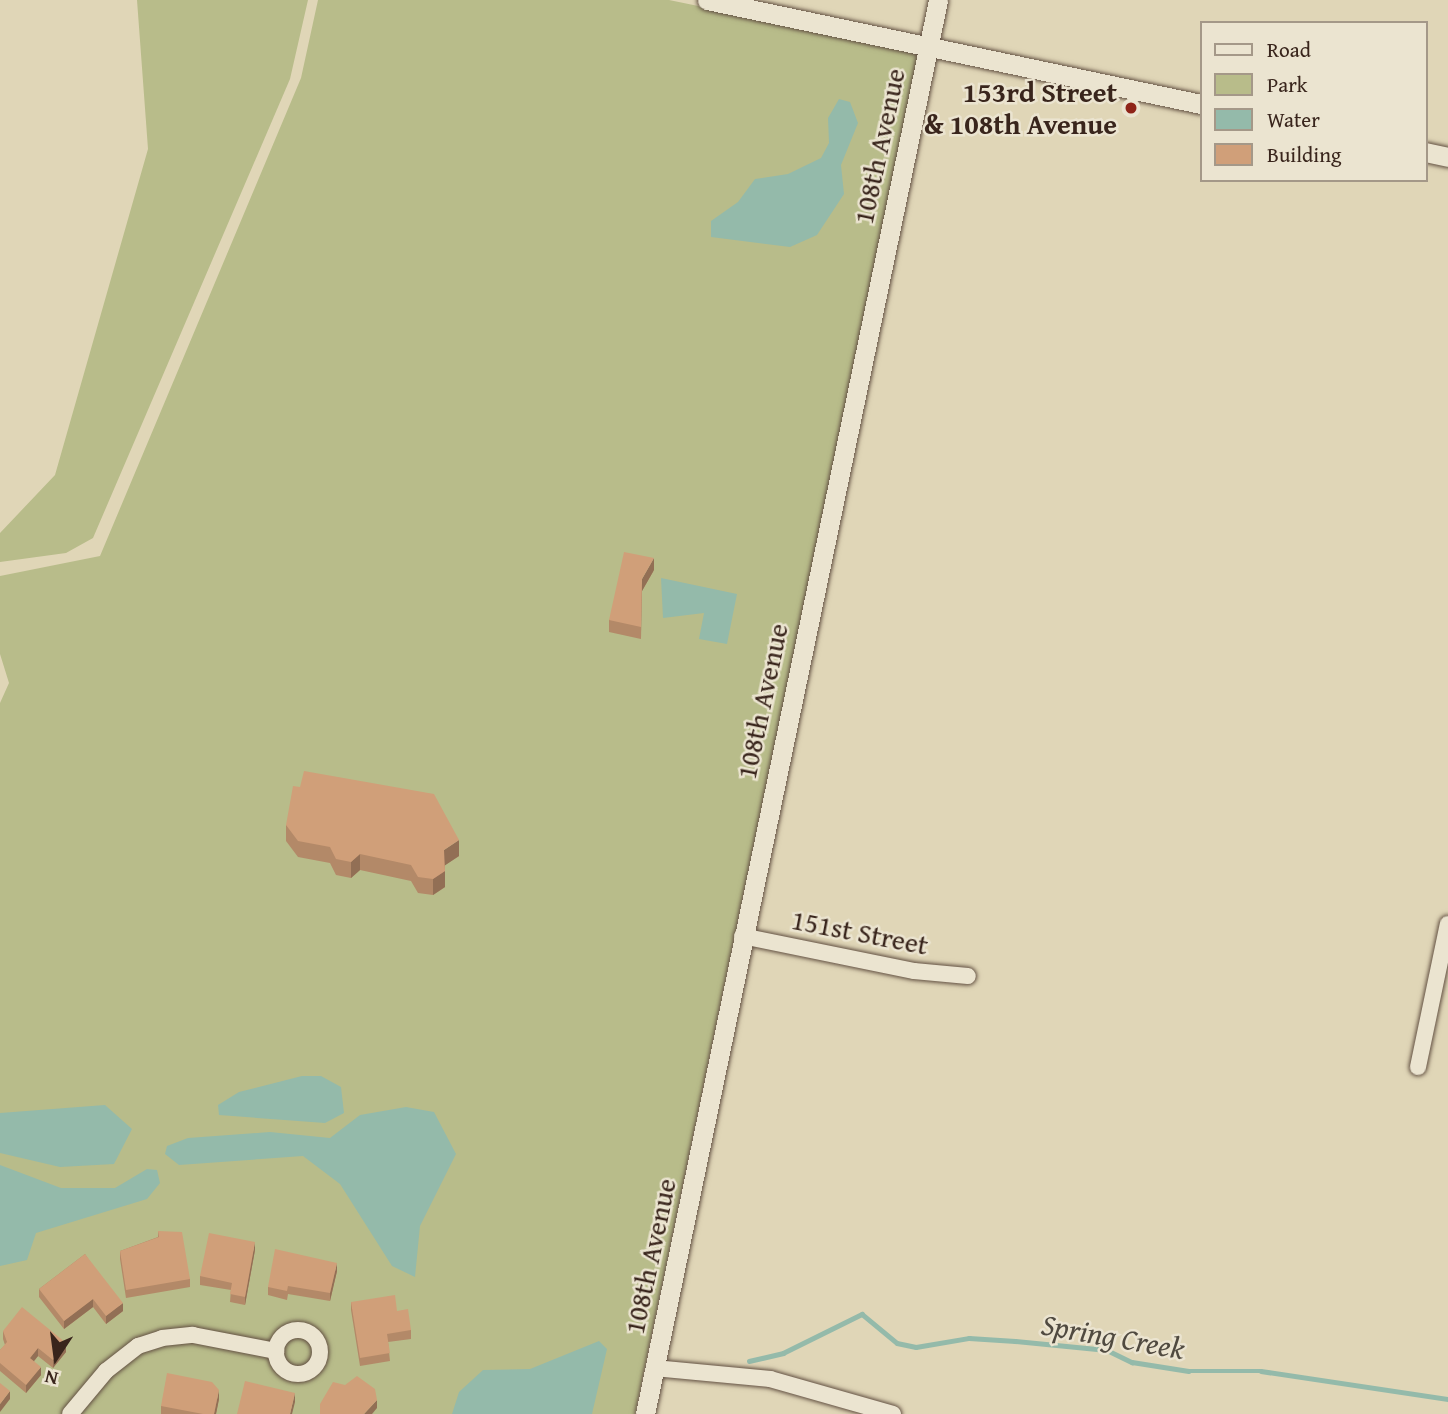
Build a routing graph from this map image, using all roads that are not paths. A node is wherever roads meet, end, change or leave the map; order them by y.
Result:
1 (707, 0) edge
2 (939, 0) edge
3 (929, 45) junction
4 (1200, 104) edge
5 (1427, 152) edge
6 (1448, 157) edge
7 (1448, 924) edge
8 (742, 936) junction
9 (968, 976) dead end
10 (1418, 1067) dead end
11 (276, 1351) dead end
12 (654, 1367) junction
13 (70, 1414) edge
14 (645, 1414) edge
15 (893, 1414) edge

1 - 3 street
2 - 3 street, 108th Avenue
3 - 4 street
3 - 8 street, 108th Avenue
5 - 6 street
7 - 10 street
8 - 9 street, 151st Street
8 - 12 street, 108th Avenue
11 - 13 street
12 - 14 street, 108th Avenue
12 - 15 street

